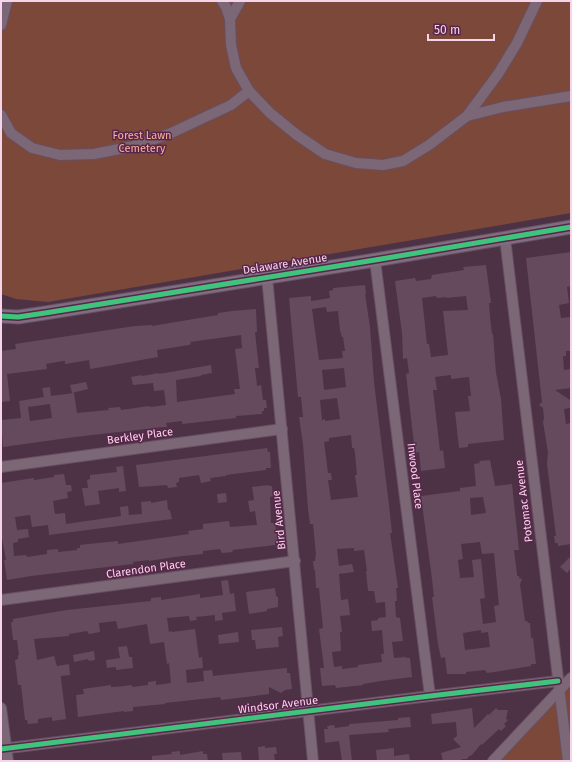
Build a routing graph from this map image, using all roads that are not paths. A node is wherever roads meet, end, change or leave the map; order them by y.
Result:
1 (7, 1) edge
2 (222, 1) edge
3 (240, 1) edge
4 (538, 1) edge
5 (230, 19) junction
6 (1, 25) edge
7 (249, 91) junction
8 (571, 96) edge
9 (1, 115) edge
10 (466, 116) junction
11 (571, 227) edge
12 (505, 238) junction
13 (375, 260) junction
14 (267, 277) junction
15 (1, 316) edge
16 (282, 429) junction
17 (1, 467) edge
18 (295, 561) junction
19 (1, 600) edge
20 (571, 678) edge
21 (559, 686) junction
22 (430, 696) junction
23 (1, 708) edge
24 (309, 711) junction
25 (4, 749) edge
26 (571, 758) edge
27 (8, 761) edge
28 (313, 761) edge
29 (493, 761) edge
30 (568, 761) edge

1 - 6 street
2 - 5 street
3 - 5 street
4 - 10 street
5 - 7 street
7 - 9 street
7 - 10 street
8 - 10 street
11 - 12 main road, Delaware Avenue
12 - 13 main road, Delaware Avenue
12 - 21 street, Potomac Avenue
13 - 14 main road, Delaware Avenue
13 - 22 street, Inwood Place
14 - 15 main road, Delaware Avenue
14 - 16 street, Bird Avenue
16 - 17 street, Berkley Place
16 - 18 street, Bird Avenue
18 - 19 street, Clarendon Place
18 - 24 street, Bird Avenue
20 - 21 street
21 - 22 street, Windsor Avenue
21 - 29 street
21 - 30 street, Potomac Avenue
22 - 24 street, Windsor Avenue
23 - 25 street
24 - 25 street, Windsor Avenue
24 - 28 street, Bird Avenue
25 - 27 street
26 - 30 street

